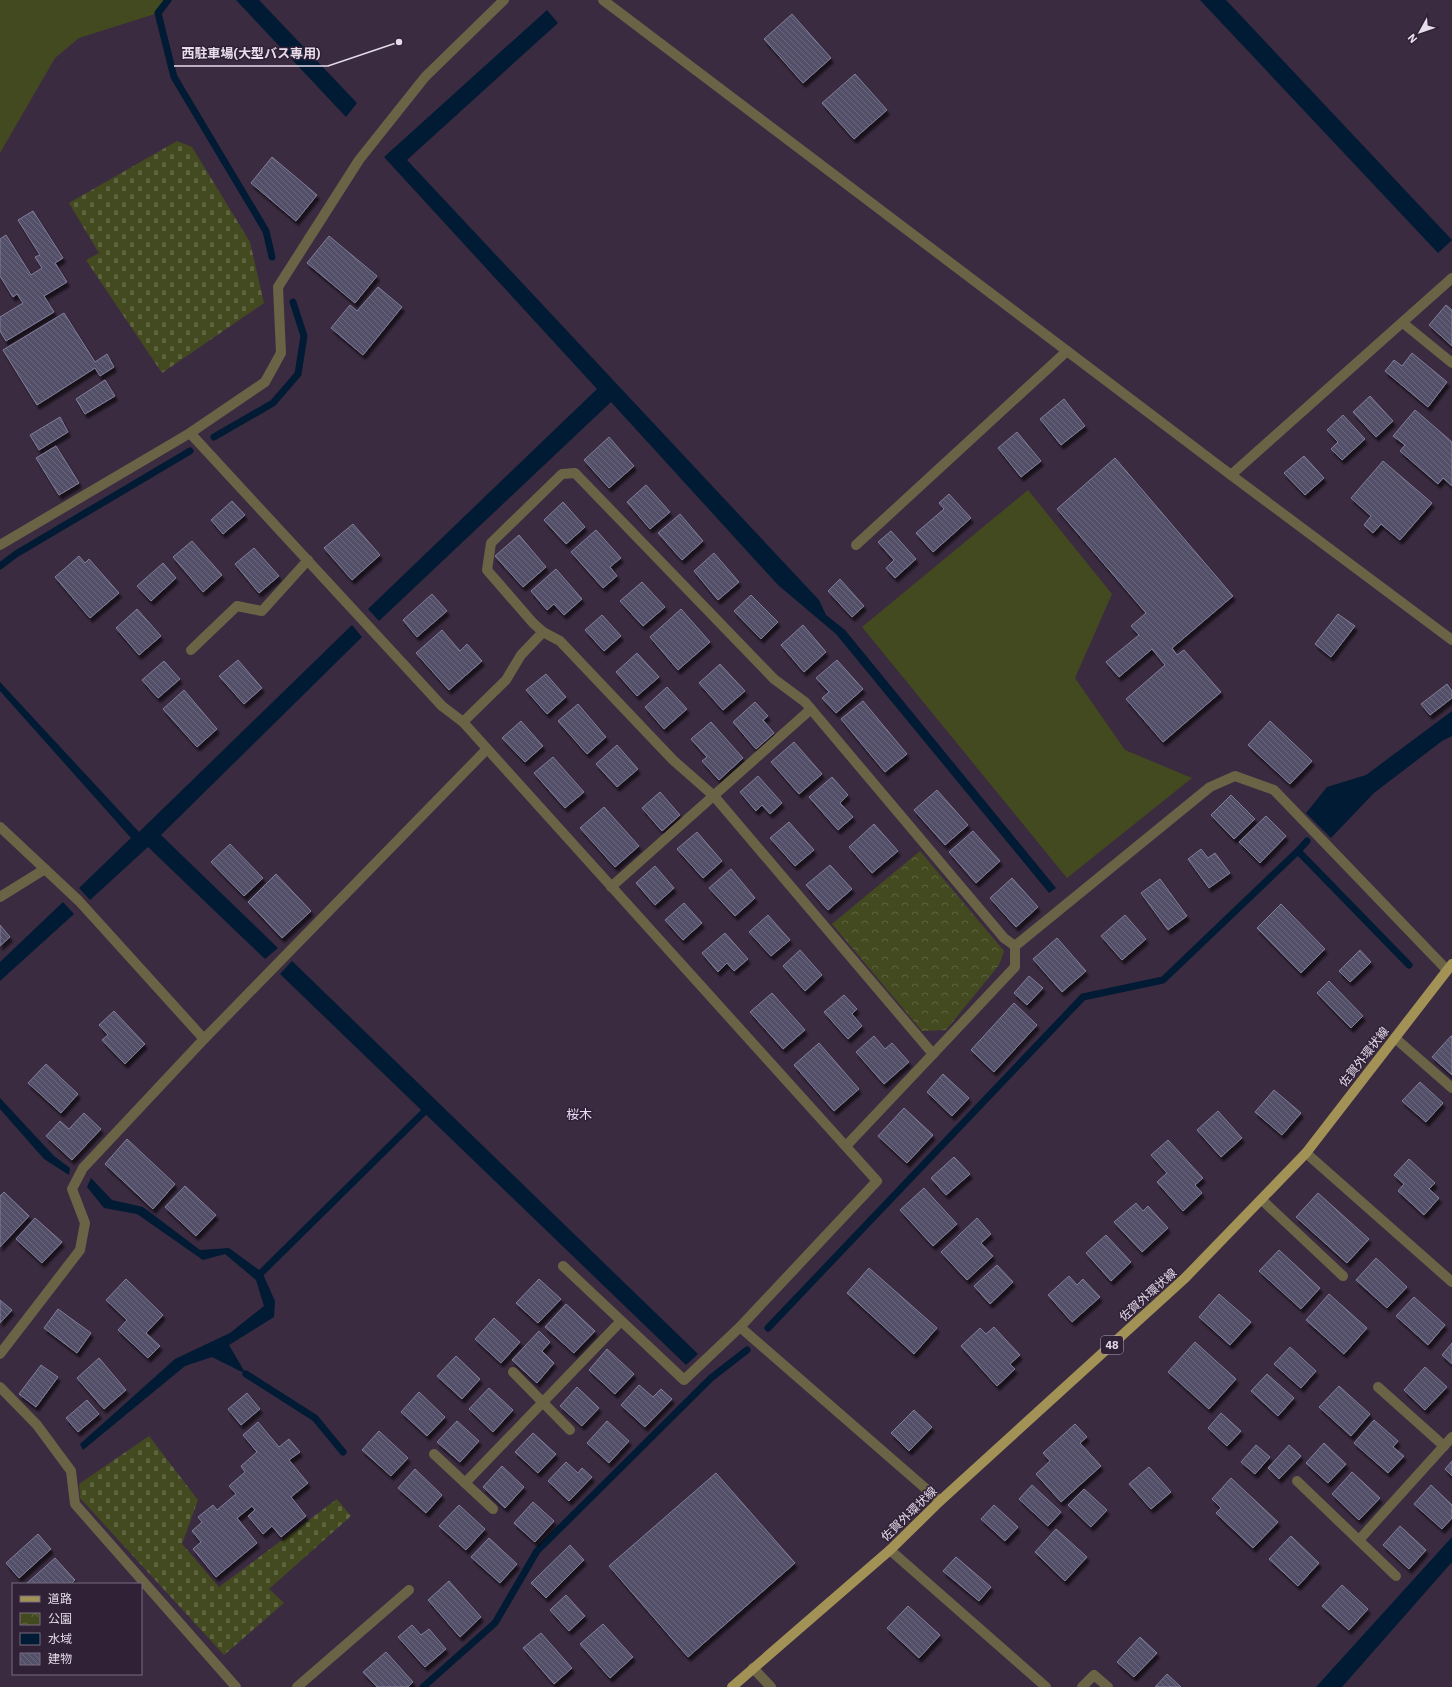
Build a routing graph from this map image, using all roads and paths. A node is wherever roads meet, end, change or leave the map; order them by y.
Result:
1 (504, 0) edge
2 (603, 0) edge
3 (1452, 278) edge
4 (1403, 323) junction
5 (1067, 351) junction
6 (1452, 363) edge
7 (190, 433) junction
8 (1231, 475) junction
9 (0, 545) edge
10 (856, 545) dead end
11 (308, 560) junction
12 (543, 632) junction
13 (1452, 640) edge
14 (191, 650) dead end
15 (810, 709) junction
16 (463, 722) junction
17 (487, 749) junction
18 (714, 796) junction
19 (0, 827) edge
20 (45, 869) junction
21 (612, 887) junction
22 (0, 897) edge
23 (1015, 946) junction
24 (1449, 967) edge
25 (1395, 1038) junction
26 (204, 1039) junction
27 (933, 1054) junction
28 (1452, 1088) edge
29 (846, 1146) junction
30 (1306, 1153) junction
31 (1262, 1200) junction
32 (563, 1266) dead end
33 (1343, 1276) dead end
34 (1452, 1282) edge
35 (621, 1321) junction
36 (740, 1328) junction
37 (0, 1354) edge
38 (513, 1372) dead end
39 (0, 1387) edge
40 (1378, 1387) dead end
41 (543, 1403) junction
42 (570, 1430) dead end
43 (1452, 1437) edge
44 (1444, 1446) junction
45 (434, 1454) dead end
46 (1297, 1481) dead end
47 (465, 1484) junction
48 (940, 1502) junction
49 (493, 1509) dead end
50 (1359, 1540) junction
51 (890, 1550) junction
52 (1396, 1576) dead end
53 (409, 1590) dead end
54 (753, 1668) junction
55 (236, 1687) edge
56 (297, 1687) edge
57 (732, 1687) edge
58 (771, 1687) edge
59 (1046, 1687) edge
60 (1082, 1687) edge
61 (1108, 1687) edge

1 - 7 street
2 - 5 street
3 - 4 street
4 - 6 street
4 - 8 street
5 - 8 street
5 - 10 street
7 - 9 street
7 - 11 street
8 - 13 street
11 - 14 street
11 - 16 street
12 - 15 street
12 - 16 street
12 - 18 street
15 - 18 street
15 - 23 street
16 - 17 street
17 - 21 street
17 - 26 street
18 - 21 street
18 - 27 street
19 - 20 street
20 - 22 street
20 - 26 street
21 - 29 street
23 - 24 street
23 - 27 street
24 - 25 main road, 佐賀外環状線 / 48
25 - 28 street
25 - 30 main road, 佐賀外環状線 / 48
26 - 37 street
27 - 29 street
29 - 36 street
30 - 31 main road, 佐賀外環状線 / 48
30 - 34 street
31 - 33 street
31 - 48 main road, 佐賀外環状線 / 48
32 - 35 street
35 - 36 street
35 - 41 street
36 - 48 street
38 - 41 street
39 - 55 street
40 - 44 street
41 - 42 street
41 - 47 street
43 - 44 street
44 - 50 street
45 - 47 street
46 - 50 street
47 - 49 street
48 - 51 main road, 佐賀外環状線 / 48
50 - 52 street
51 - 54 main road, 佐賀外環状線 / 48
51 - 59 street
53 - 56 street
54 - 57 main road, 佐賀外環状線 / 48
54 - 58 street
60 - 61 street

